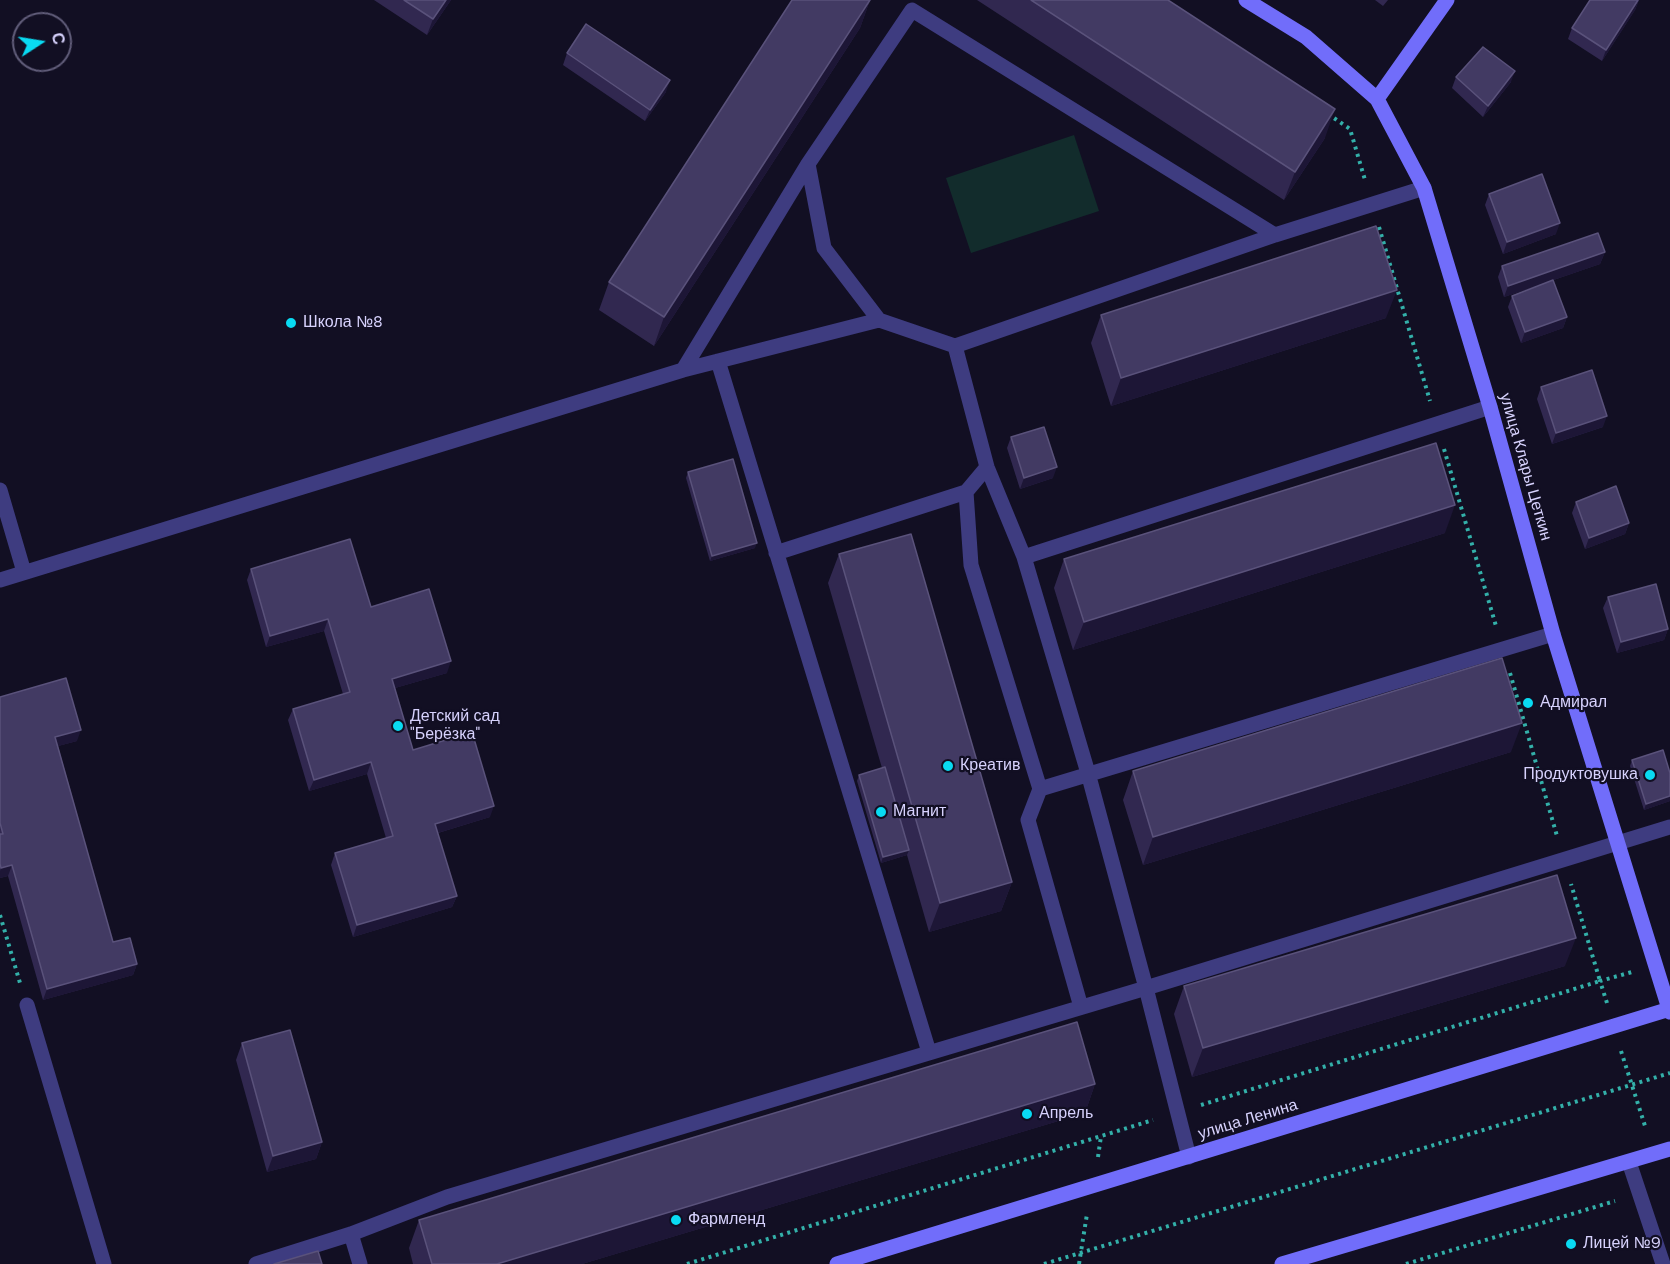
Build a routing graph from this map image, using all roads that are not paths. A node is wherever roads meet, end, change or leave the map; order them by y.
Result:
1 (1246, 0) edge
2 (1447, 0) edge
3 (1377, 99) junction
4 (808, 164) junction
5 (1425, 188) junction
6 (1275, 235) junction
7 (879, 320) junction
8 (955, 346) junction
9 (718, 361) junction
10 (683, 370) junction
11 (1490, 407) junction
12 (987, 467) junction
13 (0, 490) edge
14 (966, 492) junction
15 (776, 554) junction
16 (1024, 556) junction
17 (24, 572) junction
18 (0, 580) edge
19 (1553, 634) junction
20 (1088, 773) junction
21 (1040, 789) junction
22 (1670, 827) edge
23 (1618, 843) junction
24 (1146, 988) junction
25 (27, 1005) road end
26 (1081, 1007) junction
27 (1669, 1010) edge
28 (929, 1052) junction
29 (1670, 1149) edge
30 (1189, 1157) junction
31 (1629, 1162) junction
32 (351, 1234) junction
33 (104, 1264) edge
34 (256, 1264) edge
35 (360, 1264) edge
36 (837, 1264) edge
37 (1282, 1264) edge
38 (1663, 1264) edge

1 - 3 main road, улица Клары Цеткин
2 - 3 main road
3 - 5 main road, улица Клары Цеткин
4 - 6 lane
4 - 7 lane
4 - 10 lane
5 - 6 lane
5 - 11 main road, улица Клары Цеткин
6 - 8 lane
7 - 8 lane
7 - 9 lane
8 - 12 lane
9 - 10 lane
9 - 15 lane
10 - 17 lane
11 - 16 lane
11 - 19 main road, улица Клары Цеткин
12 - 14 lane
12 - 16 lane
13 - 17 lane
14 - 15 lane
14 - 21 lane
15 - 28 lane
16 - 20 lane
17 - 18 lane
19 - 20 lane
19 - 23 main road, улица Клары Цеткин
20 - 21 lane
20 - 24 lane
21 - 26 lane
22 - 23 lane
23 - 24 lane
23 - 27 main road, улица Клары Цеткин
24 - 26 lane
24 - 30 lane
25 - 33 lane
26 - 28 lane
27 - 30 main road, улица Ленина
28 - 32 lane
29 - 31 main road
30 - 36 main road, улица Ленина
31 - 37 main road
31 - 38 lane
32 - 34 lane
32 - 35 lane

